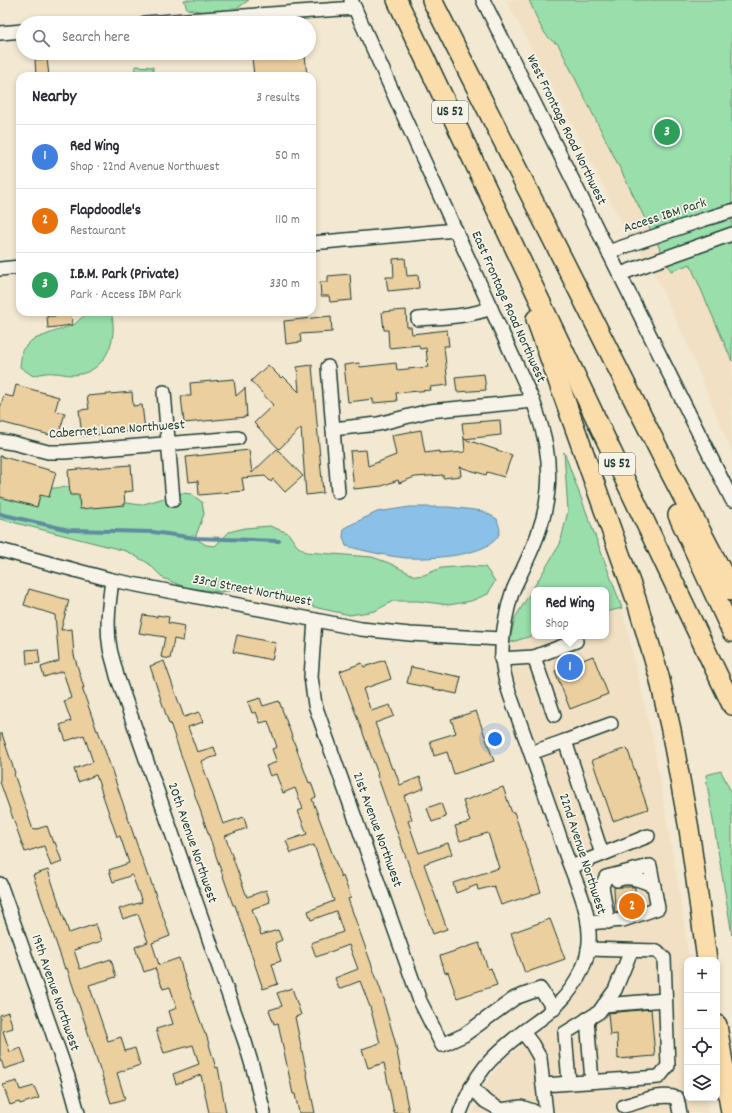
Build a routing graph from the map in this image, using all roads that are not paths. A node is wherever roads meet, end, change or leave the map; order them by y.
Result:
1 (397, 0) edge
2 (432, 0) edge
3 (483, 0) edge
4 (353, 4) edge
5 (222, 16) edge
6 (16, 32) edge
7 (0, 33) edge
8 (732, 211) edge
9 (540, 212) junction
10 (503, 223) junction
11 (456, 230) junction
12 (732, 234) edge
13 (316, 243) edge
14 (608, 252) junction
15 (16, 267) edge
16 (0, 269) edge
17 (620, 274) junction
18 (491, 308) junction
19 (418, 319) dead end
20 (328, 367) dead end
21 (164, 392) dead end
22 (533, 401) junction
23 (333, 429) junction
24 (238, 438) dead end
25 (0, 441) edge
26 (168, 444) junction
27 (338, 492) dead end
28 (173, 500) dead end
29 (732, 500) edge
30 (0, 550) edge
31 (112, 580) junction
32 (732, 591) edge
33 (315, 620) junction
34 (732, 632) edge
35 (502, 639) junction
36 (576, 641) dead end
37 (534, 657) junction
38 (501, 659) junction
39 (732, 705) edge
40 (554, 715) dead end
41 (611, 724) dead end
42 (565, 741) junction
43 (531, 754) junction
44 (648, 836) dead end
45 (602, 854) junction
46 (570, 866) junction
47 (0, 884) edge
48 (608, 922) junction
49 (588, 924) junction
50 (588, 949) junction
51 (631, 951) junction
52 (707, 957) edge
53 (665, 1000) junction
54 (604, 1005) junction
55 (554, 1009) junction
56 (587, 1020) junction
57 (718, 1029) edge
58 (523, 1032) junction
59 (592, 1081) junction
60 (569, 1083) junction
61 (544, 1085) junction
62 (471, 1087) junction
63 (624, 1106) dead end
64 (501, 1111) edge
65 (538, 1112) edge
66 (78, 1113) edge
67 (264, 1113) edge
68 (460, 1113) edge
69 (680, 1113) edge
70 (731, 1113) edge

1 - 10 highway, US 52
2 - 9 highway, US 52
3 - 14 street, West Frontage Road Northwest
4 - 5 street
4 - 11 street, East Frontage Road Northwest
6 - 7 street
8 - 14 street, Access IBM Park
9 - 32 highway
9 - 34 highway, US 52
10 - 39 highway, US 52
10 - 52 highway
11 - 13 street
11 - 18 street, East Frontage Road Northwest
12 - 17 street
14 - 17 street, West Frontage Road Northwest
15 - 16 street
17 - 29 street, West Frontage Road Northwest
18 - 19 street
18 - 22 street, East Frontage Road Northwest
20 - 23 street
21 - 26 street
22 - 23 street
22 - 35 street, East Frontage Road Northwest
23 - 27 street
24 - 26 street, Cabernet Lane Northwest
25 - 26 street, Cabernet Lane Northwest
26 - 28 street
30 - 31 street, 33rd Street Northwest
31 - 33 street, 33rd Street Northwest
31 - 67 street, 20th Avenue Northwest
33 - 35 street, 33rd Street Northwest
33 - 55 street, 21st Avenue Northwest
35 - 38 street, 22nd Avenue Northwest
36 - 37 street
37 - 38 street
37 - 40 street
38 - 43 street, 22nd Avenue Northwest
41 - 42 street
42 - 43 street
42 - 45 street
43 - 46 street, 22nd Avenue Northwest
44 - 45 street
45 - 46 street
46 - 49 street, 22nd Avenue Northwest
47 - 66 street, 19th Avenue Northwest
48 - 48 street
48 - 49 street
49 - 50 street, 22nd Avenue Northwest
50 - 51 street
50 - 55 street, 22nd Avenue Northwest
51 - 53 street
51 - 54 street
53 - 54 street
53 - 59 street
54 - 56 street
55 - 58 street, 22nd Avenue Northwest
56 - 59 street
56 - 60 street
57 - 70 highway
58 - 61 street
58 - 62 street, 22nd Avenue Northwest
59 - 60 street
60 - 61 street
61 - 65 street
62 - 64 street
62 - 68 street
63 - 69 street
64 - 65 street

